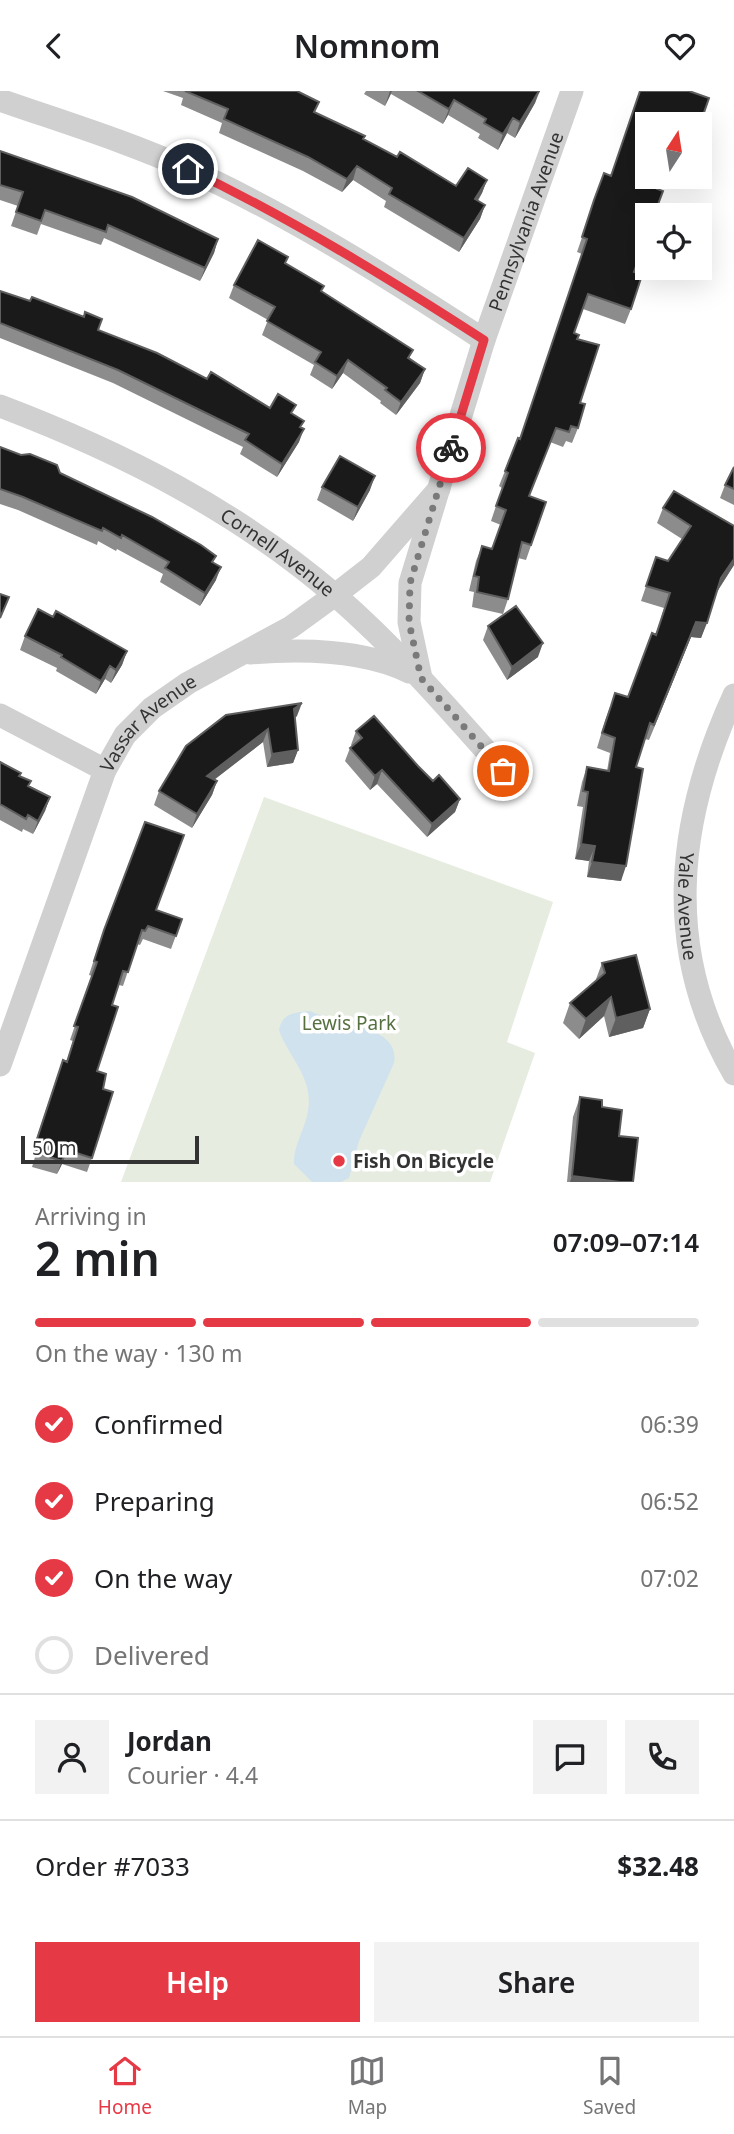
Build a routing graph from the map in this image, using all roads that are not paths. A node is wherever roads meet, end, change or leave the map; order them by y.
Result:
1 (572, 91) edge
2 (0, 100) edge
3 (484, 340) junction
4 (0, 405) edge
5 (439, 489) junction
6 (335, 595) junction
7 (245, 654) junction
8 (421, 678) junction
9 (734, 695) edge
10 (0, 716) edge
11 (105, 770) junction
12 (503, 771) dead end
13 (0, 1065) edge
14 (734, 1074) edge

1 - 3 street, Pennsylvania Avenue
2 - 3 street
3 - 5 street, Pennsylvania Avenue
4 - 6 street, Cornell Avenue
5 - 6 street, Vassar Avenue
5 - 8 street, Pennsylvania Avenue
6 - 7 street, Vassar Avenue
6 - 8 street, Cornell Avenue
7 - 8 street
7 - 11 street, Vassar Avenue
8 - 12 street, Cornell Avenue
9 - 14 street, Yale Avenue
10 - 11 street
11 - 13 street, Vassar Avenue

